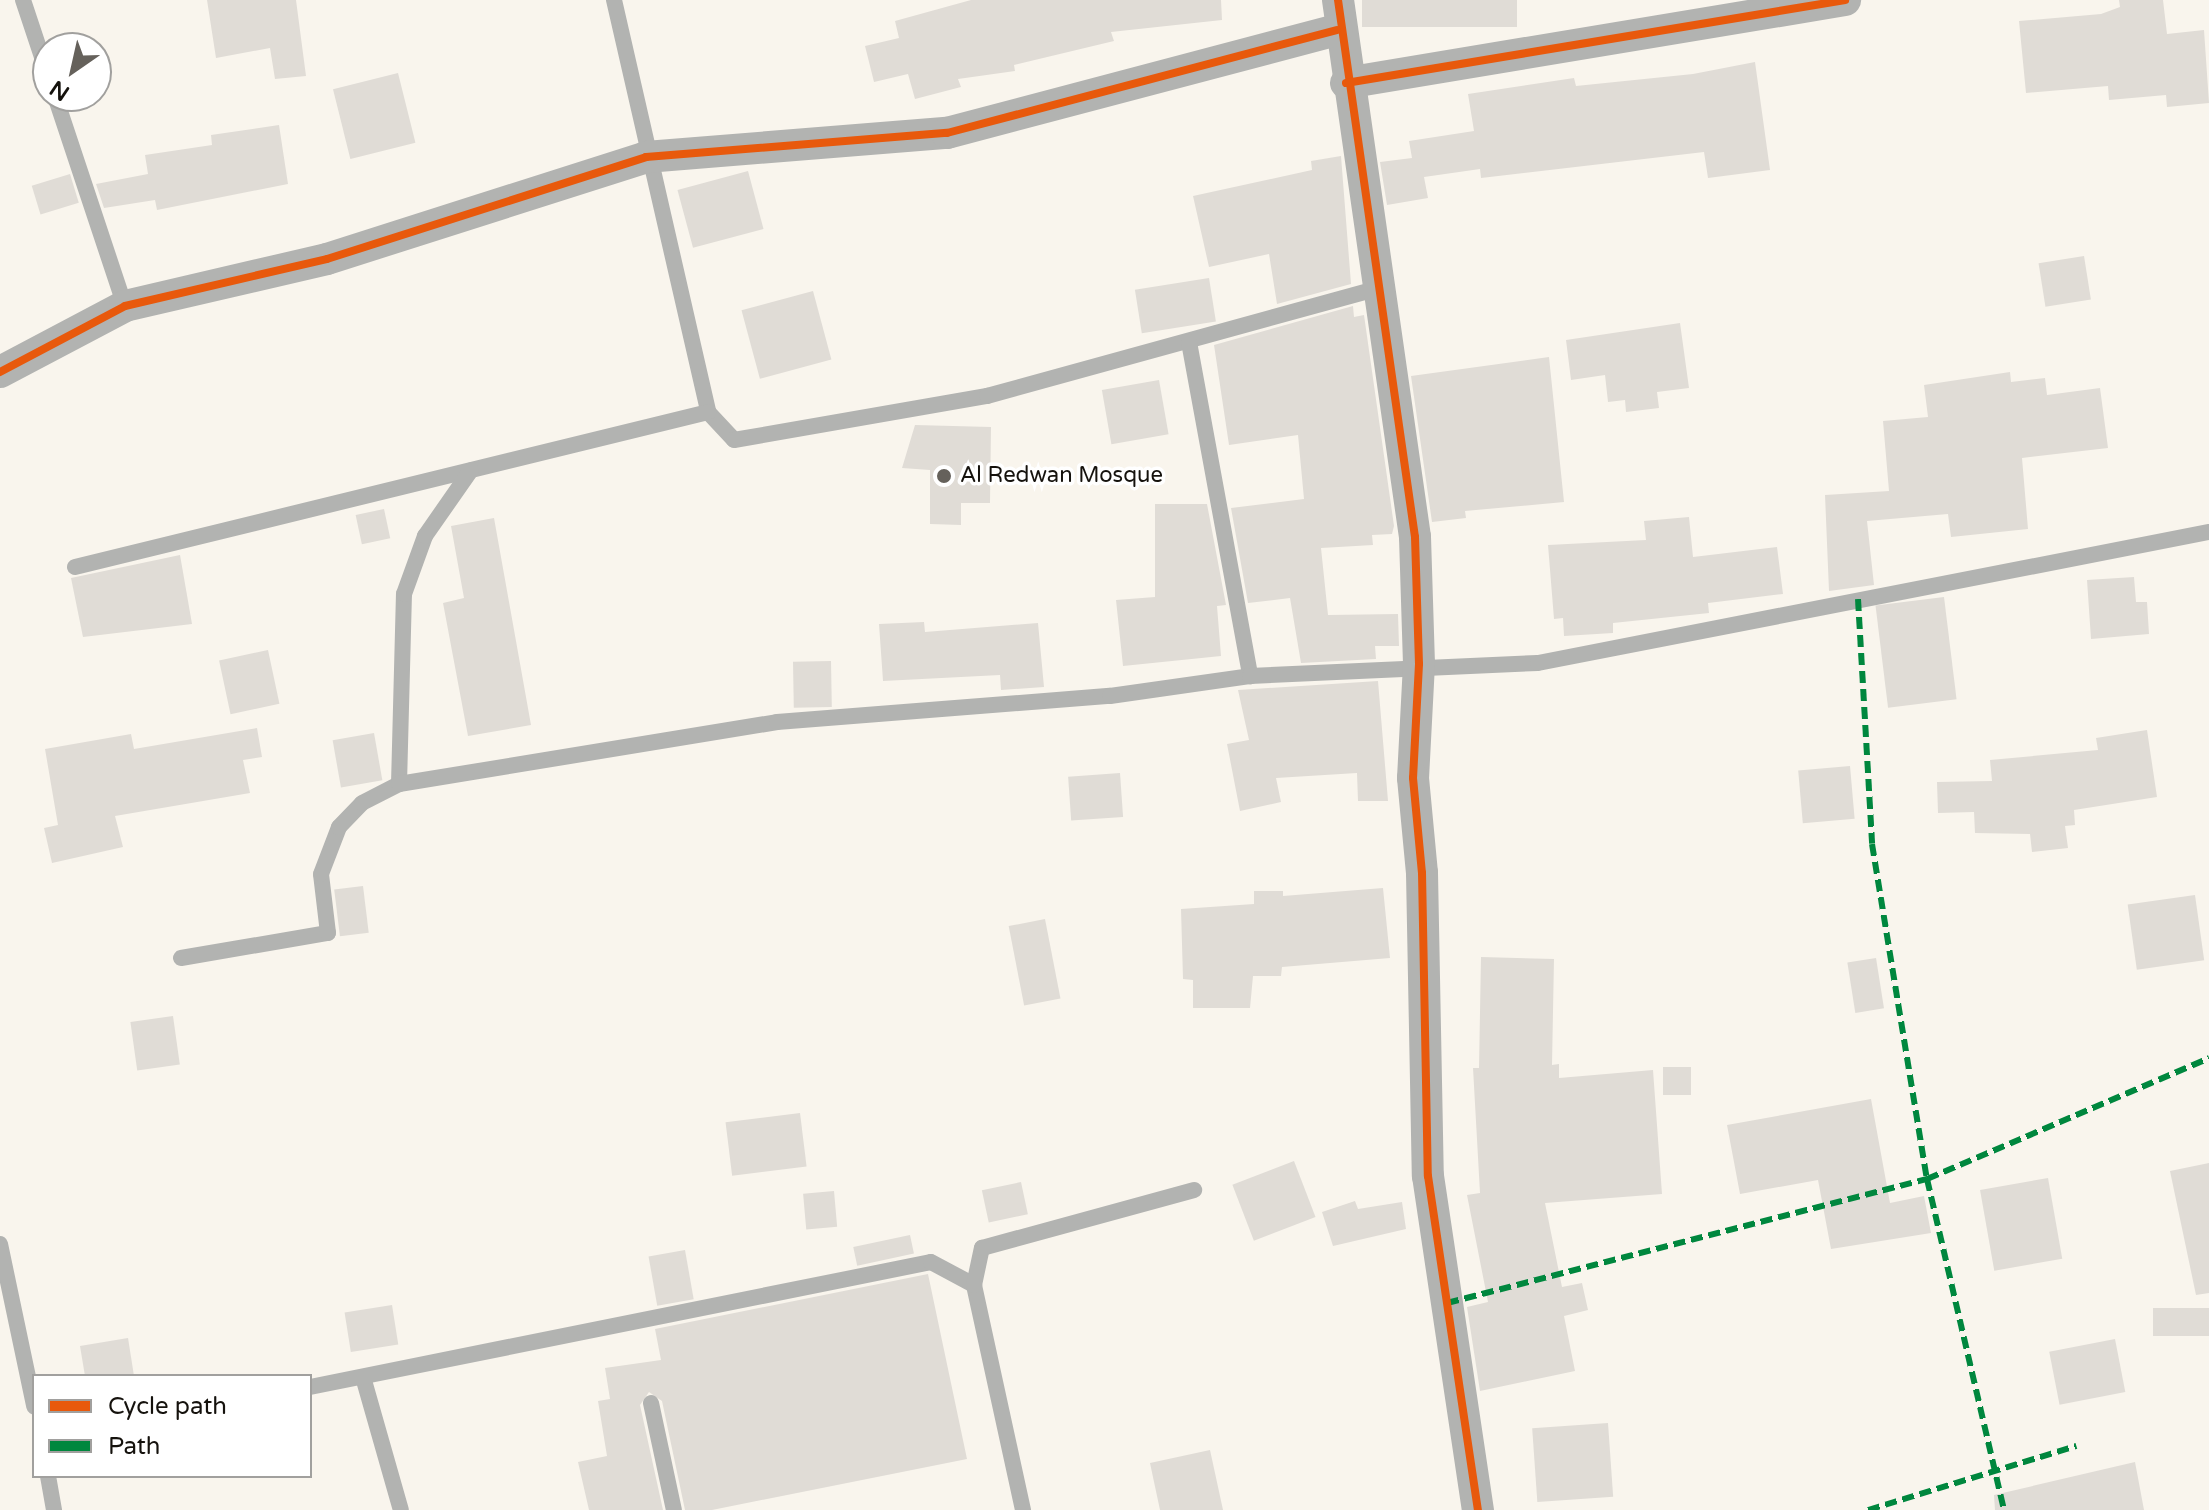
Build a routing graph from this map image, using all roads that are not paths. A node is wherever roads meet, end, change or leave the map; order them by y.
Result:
1 (23, 0) edge
2 (614, 0) edge
3 (1845, 0) edge
4 (1772, 6) edge
5 (1338, 15) edge
6 (34, 32) edge
7 (1346, 83) junction
8 (60, 112) edge
9 (646, 157) junction
10 (1378, 288) junction
11 (125, 306) junction
12 (1189, 342) junction
13 (0, 372) edge
14 (708, 412) junction
15 (471, 470) junction
16 (2209, 532) edge
17 (75, 567) dead end
18 (1419, 664) junction
19 (1250, 676) junction
20 (399, 784) junction
21 (181, 958) dead end
22 (1194, 1190) dead end
23 (0, 1244) edge
24 (974, 1285) junction
25 (363, 1377) junction
26 (312, 1387) edge
27 (32, 1396) edge
28 (651, 1403) dead end
29 (48, 1478) edge
30 (54, 1510) edge
31 (401, 1510) edge
32 (674, 1510) edge
33 (1023, 1510) edge
34 (1478, 1510) edge

1 - 6 lane
2 - 9 lane
3 - 4 street
4 - 7 street
5 - 7 street
5 - 9 street
7 - 10 street
8 - 11 lane
9 - 11 street
9 - 14 lane
10 - 12 lane
10 - 18 street
11 - 13 street
12 - 14 lane
12 - 19 lane
14 - 15 lane
15 - 17 lane
15 - 20 lane
16 - 18 lane
18 - 19 lane
18 - 34 street
19 - 20 lane
20 - 21 lane
22 - 24 lane
23 - 27 lane
24 - 25 lane
24 - 33 lane
25 - 26 lane
25 - 31 lane
28 - 32 lane
29 - 30 lane

